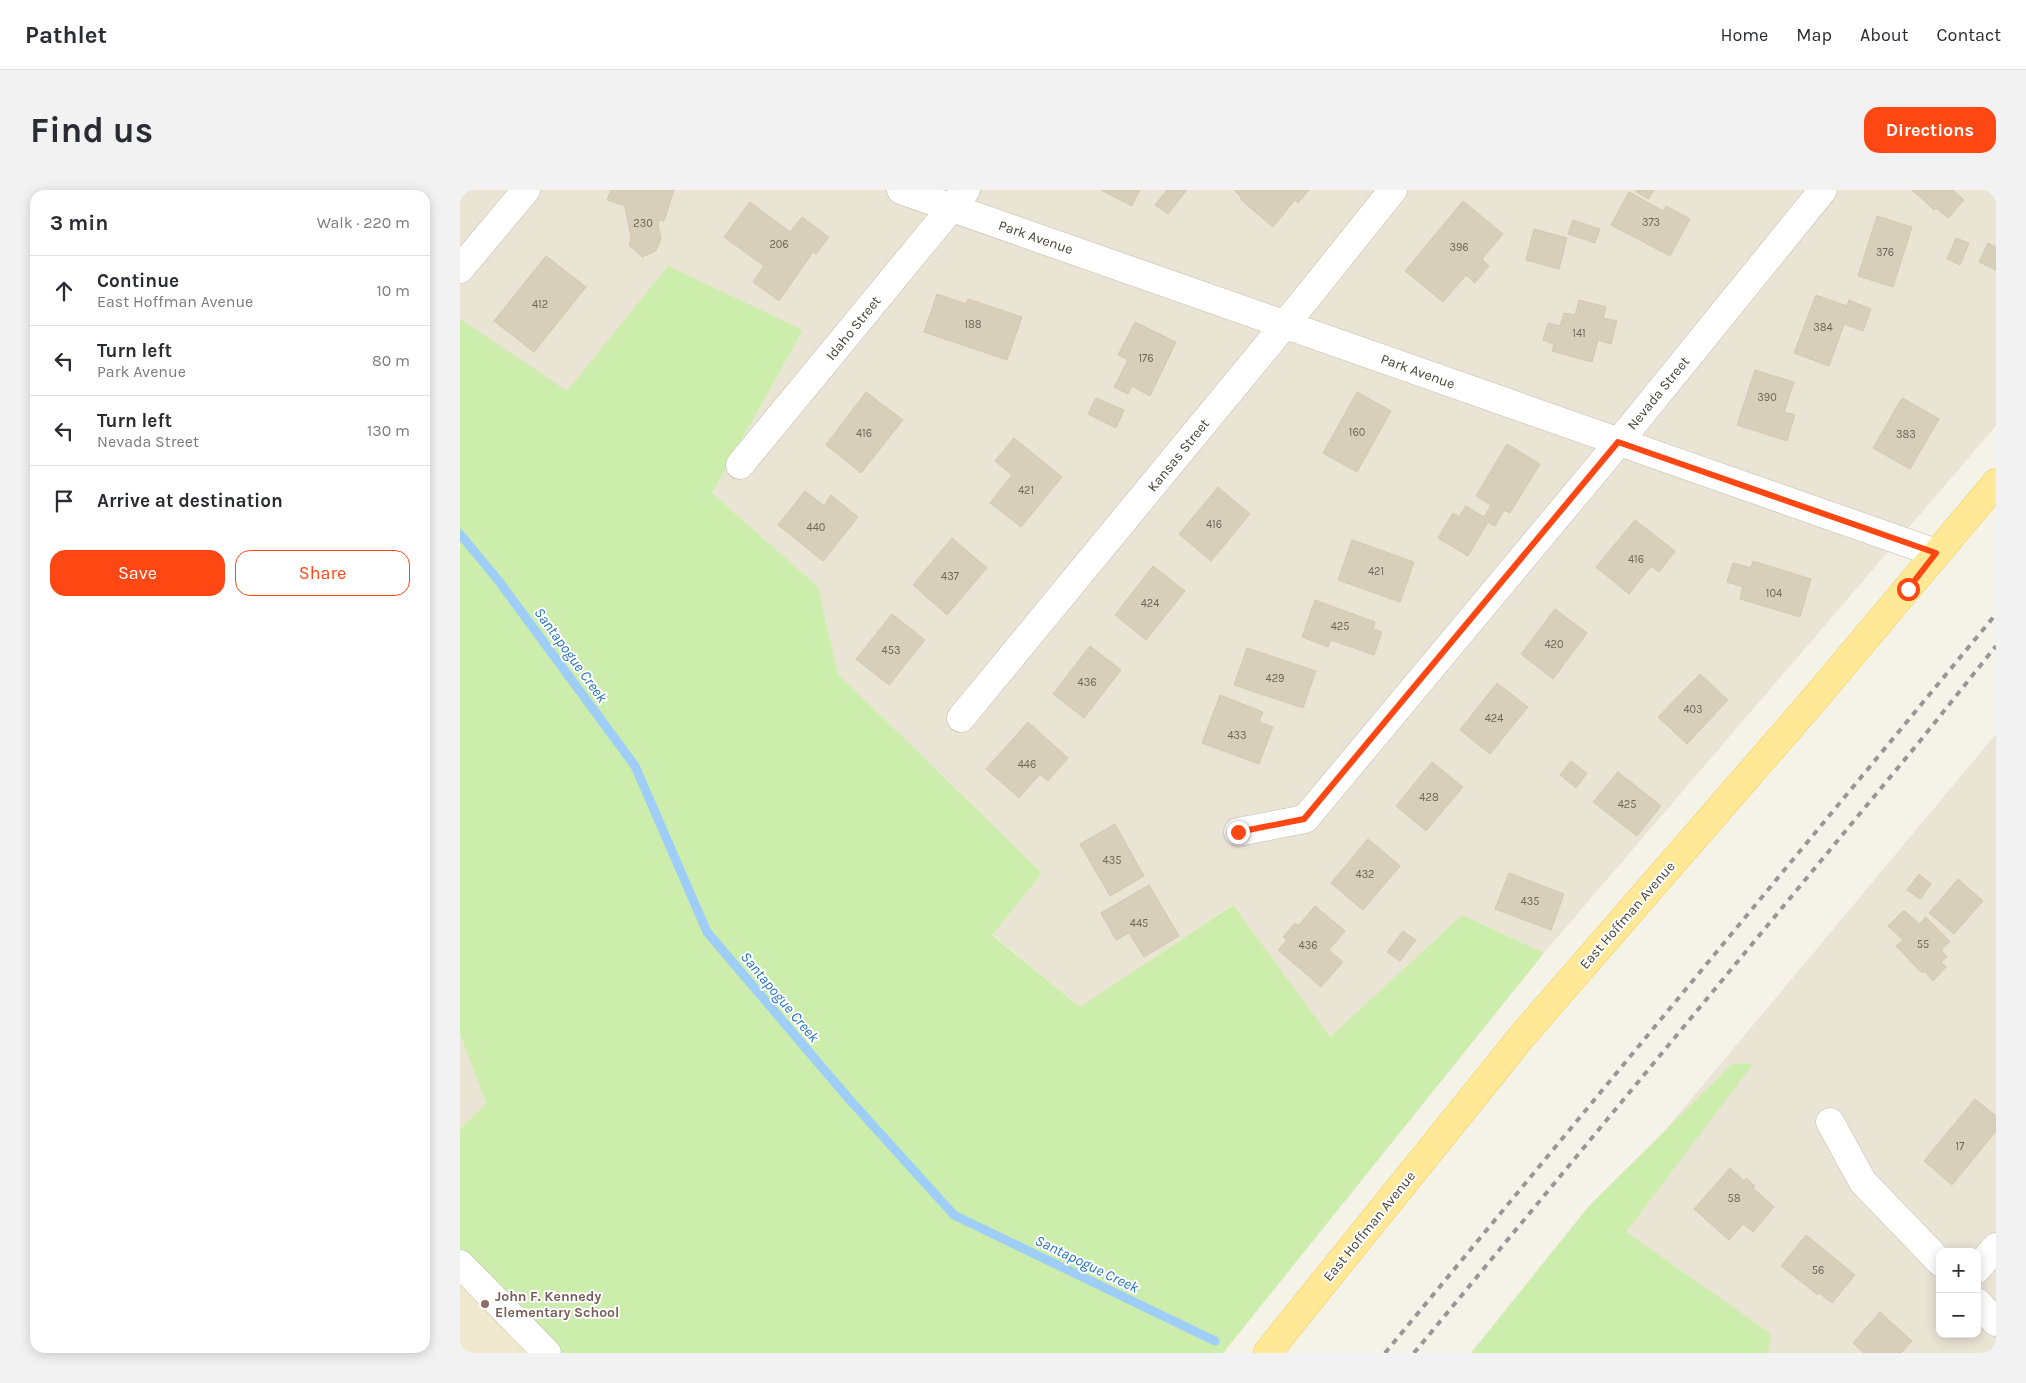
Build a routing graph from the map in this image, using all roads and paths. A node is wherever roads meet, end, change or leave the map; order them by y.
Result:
1 (526, 190) edge
2 (901, 190) edge
3 (1393, 190) edge
4 (1823, 190) edge
5 (958, 199) edge
6 (460, 269) edge
7 (1285, 324) junction
8 (1618, 442) junction
9 (740, 465) dead end
10 (1996, 483) edge
11 (1936, 553) junction
12 (961, 718) dead end
13 (1238, 832) dead end
14 (1830, 1122) dead end
15 (1996, 1247) edge
16 (1936, 1258) edge
17 (460, 1264) edge
18 (1981, 1264) edge
19 (1981, 1306) edge
20 (1996, 1322) edge
21 (547, 1353) edge
22 (1267, 1353) edge

1 - 6 street
2 - 5 street, Park Avenue
3 - 7 street, Kansas Street
4 - 8 street, Nevada Street
5 - 7 street, Park Avenue
5 - 9 street, Idaho Street
7 - 8 street, Park Avenue
7 - 12 street, Kansas Street
8 - 11 street, Park Avenue
8 - 13 street, Nevada Street
10 - 11 main road, East Hoffman Avenue
11 - 22 main road, East Hoffman Avenue
14 - 16 street
15 - 18 street
17 - 21 street
19 - 20 street

